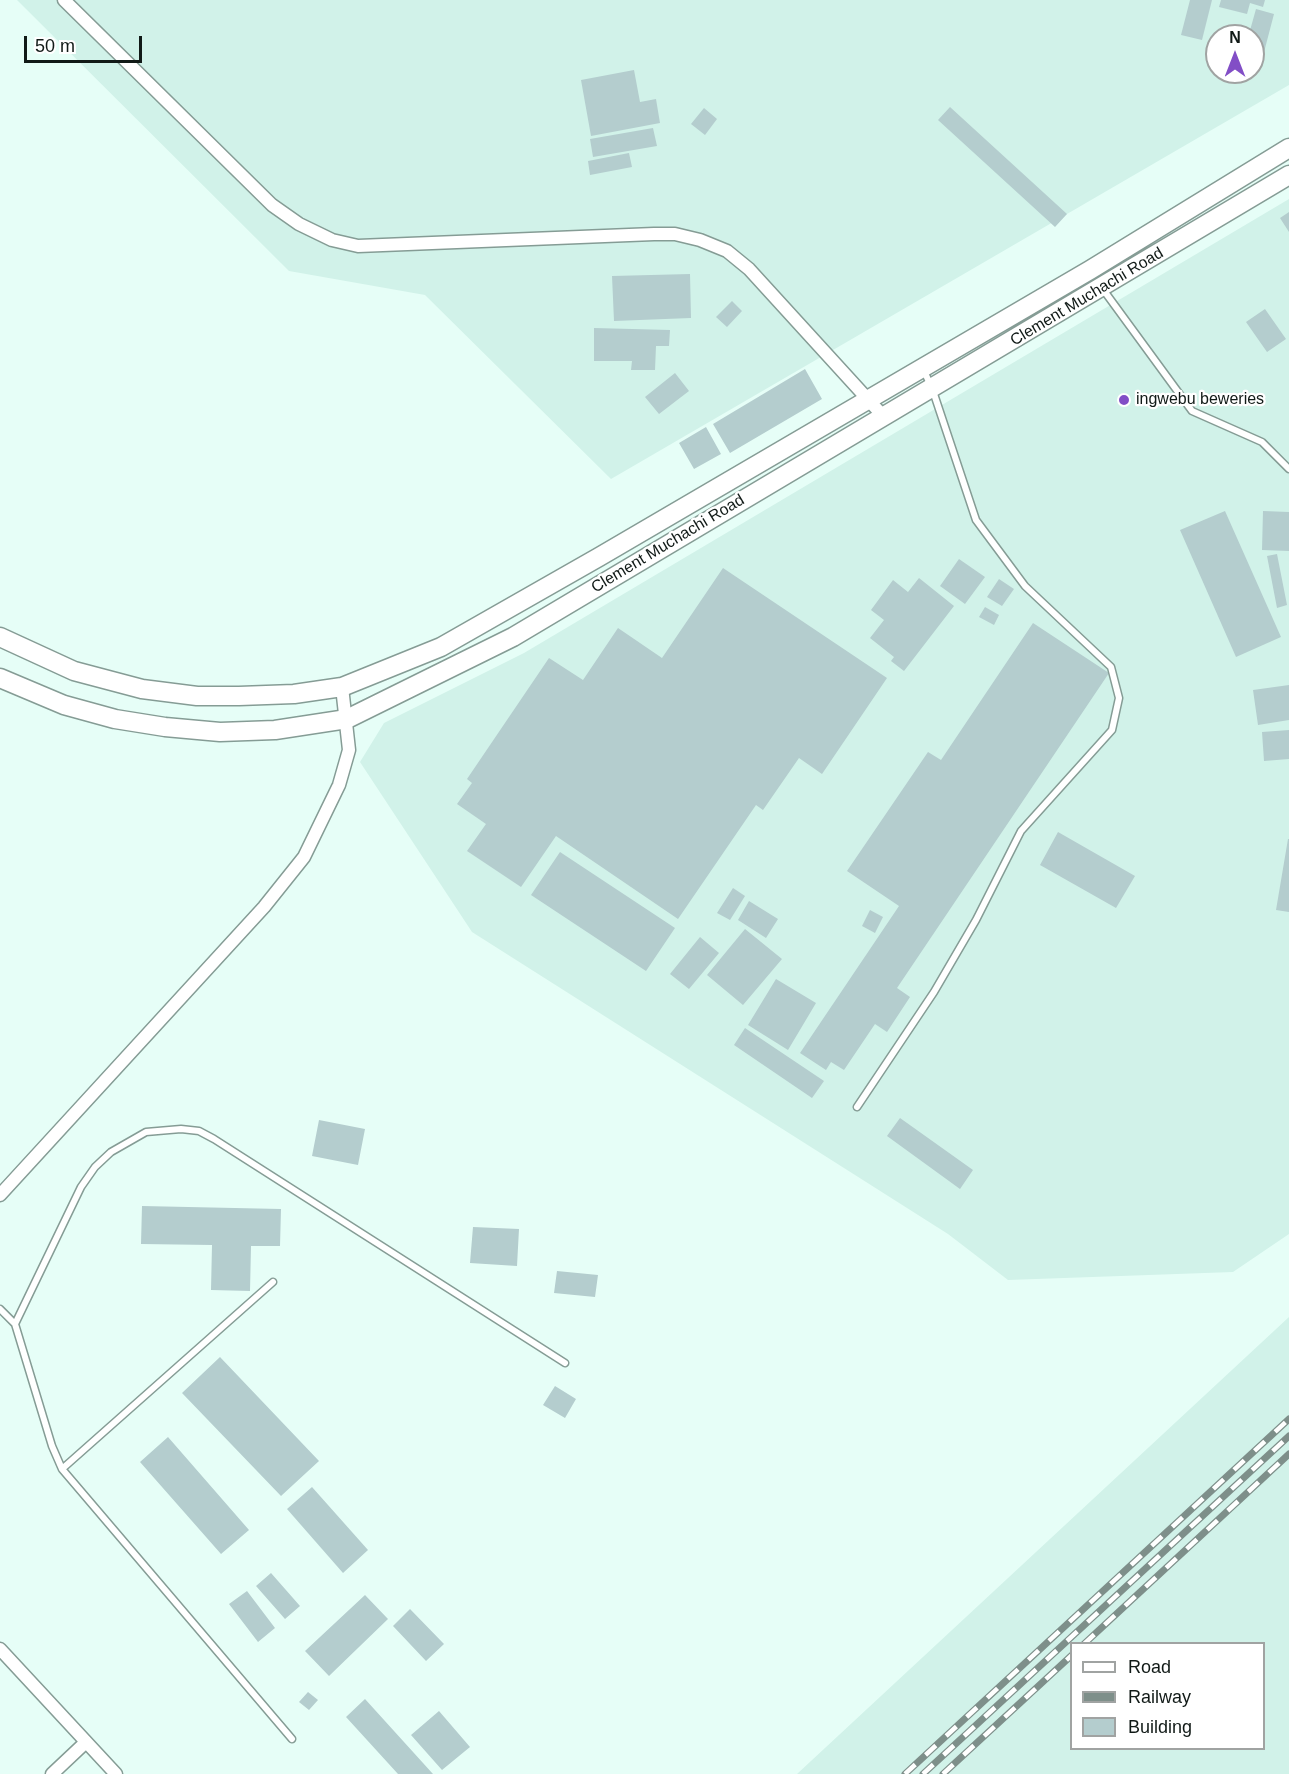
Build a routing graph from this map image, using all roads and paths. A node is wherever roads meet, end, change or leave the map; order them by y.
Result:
1 (64, 0) edge
2 (1289, 148) edge
3 (1289, 176) edge
4 (1090, 270) junction
5 (1103, 289) junction
6 (923, 368) junction
7 (932, 388) junction
8 (867, 400) junction
9 (884, 417) junction
10 (1289, 469) edge
11 (0, 637) edge
12 (0, 678) edge
13 (342, 687) junction
14 (347, 719) junction
15 (857, 1107) dead end
16 (0, 1195) edge
17 (273, 1282) dead end
18 (0, 1309) edge
19 (15, 1324) junction
20 (565, 1363) dead end
21 (63, 1469) junction
22 (0, 1649) edge
23 (292, 1739) dead end
24 (86, 1742) junction
25 (52, 1774) edge
26 (116, 1774) edge

1 - 8 street
2 - 4 main road, Clement Muchachi Road
3 - 5 main road, Clement Muchachi Road
4 - 5 lane
4 - 6 main road, Clement Muchachi Road
5 - 7 main road, Clement Muchachi Road
5 - 10 lane
6 - 7 lane
6 - 8 main road, Clement Muchachi Road
7 - 9 main road, Clement Muchachi Road
7 - 15 lane
8 - 9 street
8 - 13 main road, Clement Muchachi Road
9 - 14 main road, Clement Muchachi Road
11 - 13 main road, Clement Muchachi Road
12 - 14 main road, Clement Muchachi Road
13 - 14 street
14 - 16 street
17 - 21 lane
18 - 19 lane
19 - 20 lane
19 - 21 lane
21 - 23 lane
22 - 24 street
24 - 25 street
24 - 26 street

